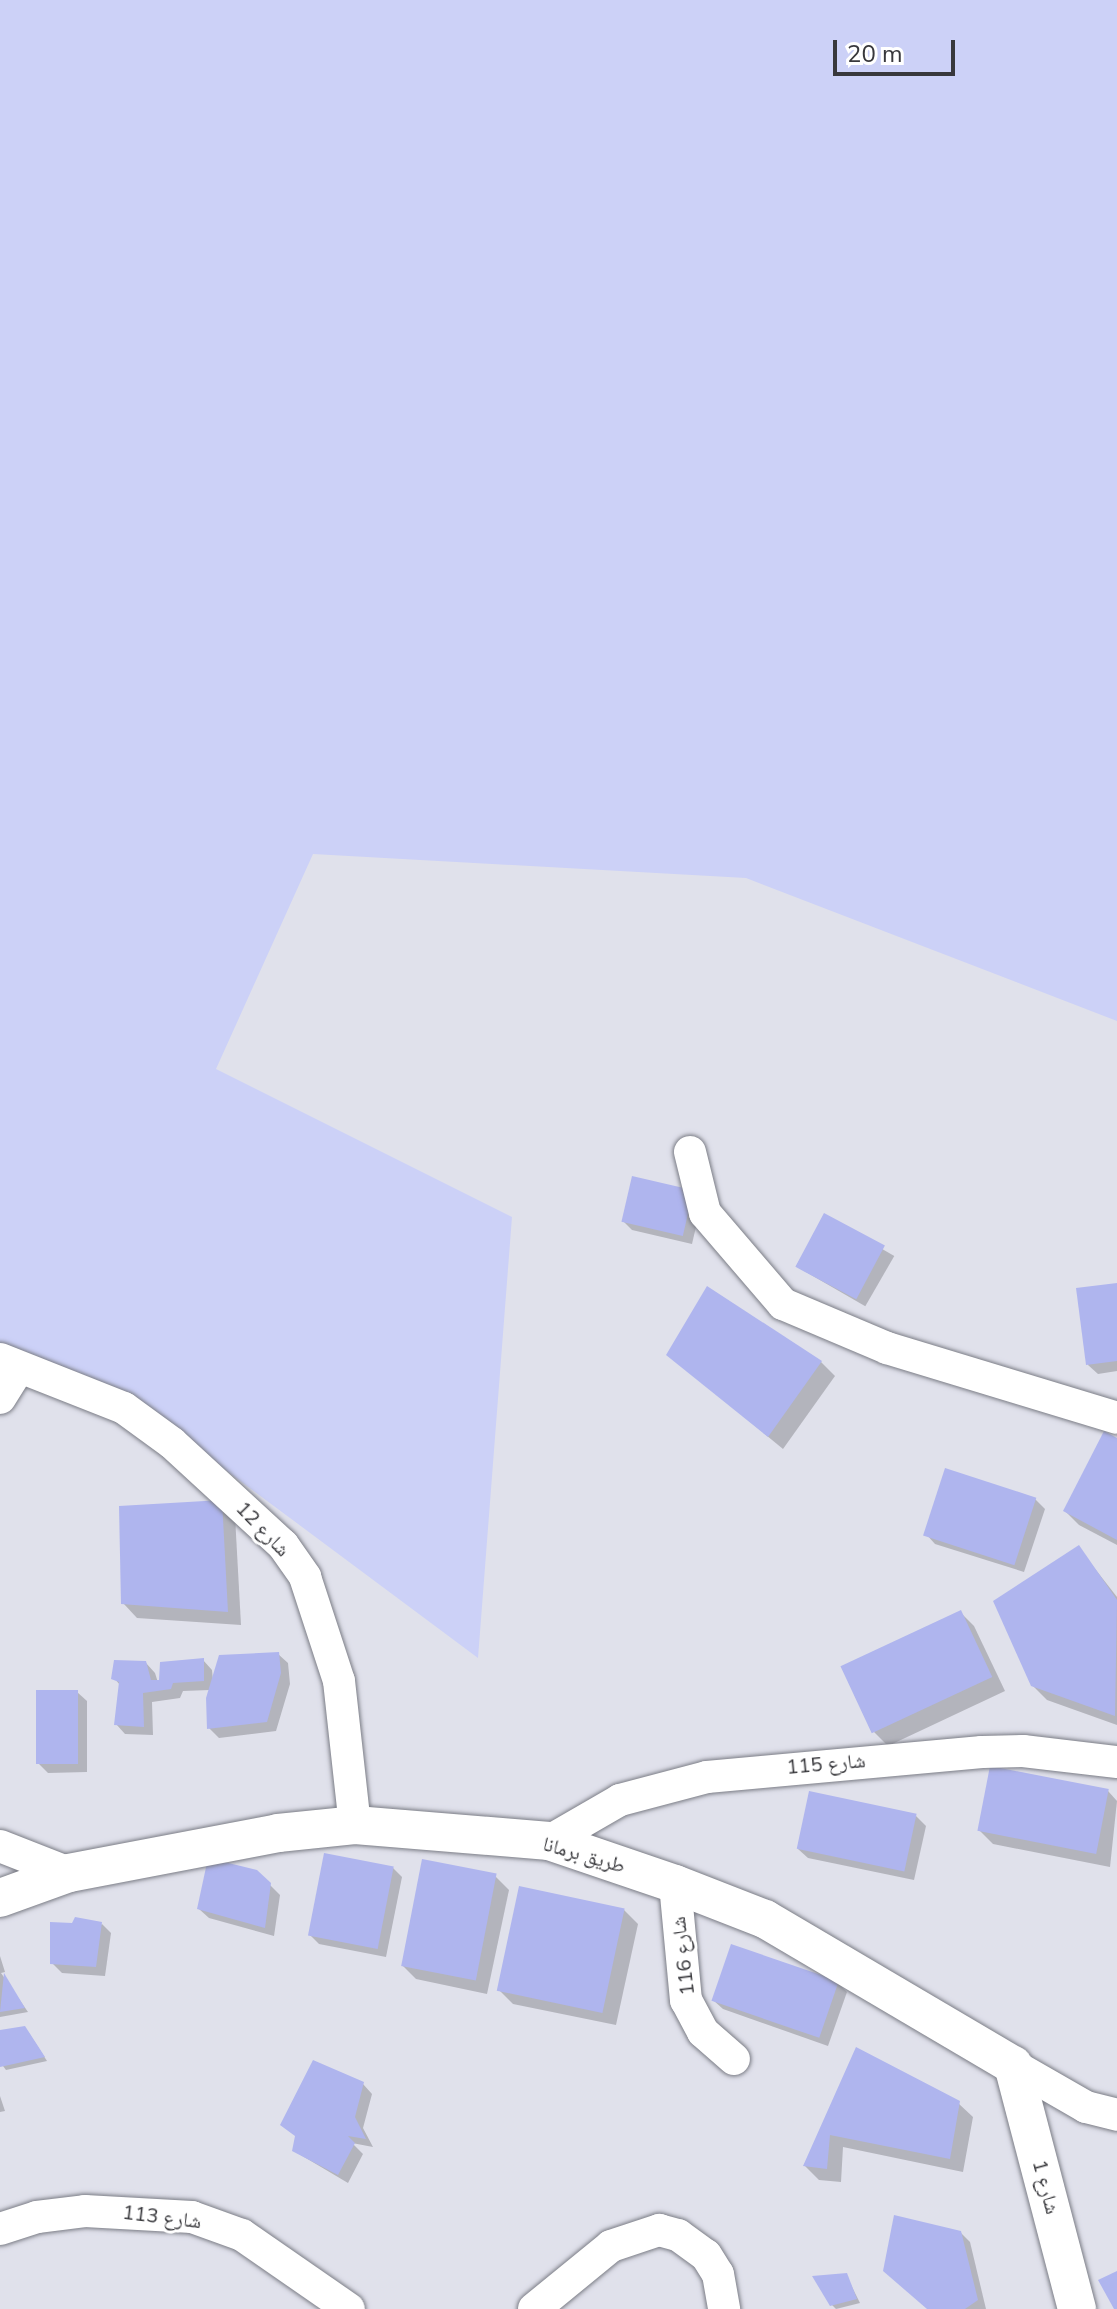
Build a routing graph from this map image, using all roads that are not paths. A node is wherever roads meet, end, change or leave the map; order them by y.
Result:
1 (690, 1152) dead end
2 (10, 1364) edge
3 (0, 1398) edge
4 (1117, 1418) edge
5 (1117, 1762) edge
6 (355, 1825) junction
7 (549, 1841) junction
8 (0, 1846) edge
9 (69, 1873) junction
10 (675, 1884) junction
11 (0, 1898) edge
12 (734, 2059) dead end
13 (1013, 2065) junction
14 (1117, 2115) edge
15 (0, 2229) edge
16 (349, 2309) edge
17 (534, 2309) edge
18 (724, 2309) edge
19 (1077, 2309) edge

1 - 4 street
2 - 3 street
2 - 6 street, شارع 12
5 - 7 street, شارع 115
6 - 7 street, طريق برمانا
6 - 9 street, طريق برمانا
7 - 10 street, طريق برمانا
8 - 9 street
9 - 11 street, طريق برمانا
10 - 12 street, شارع 116
10 - 13 street, طريق برمانا
13 - 14 street, طريق برمانا
13 - 19 street, شارع 1
15 - 16 street, شارع 113
17 - 18 street

